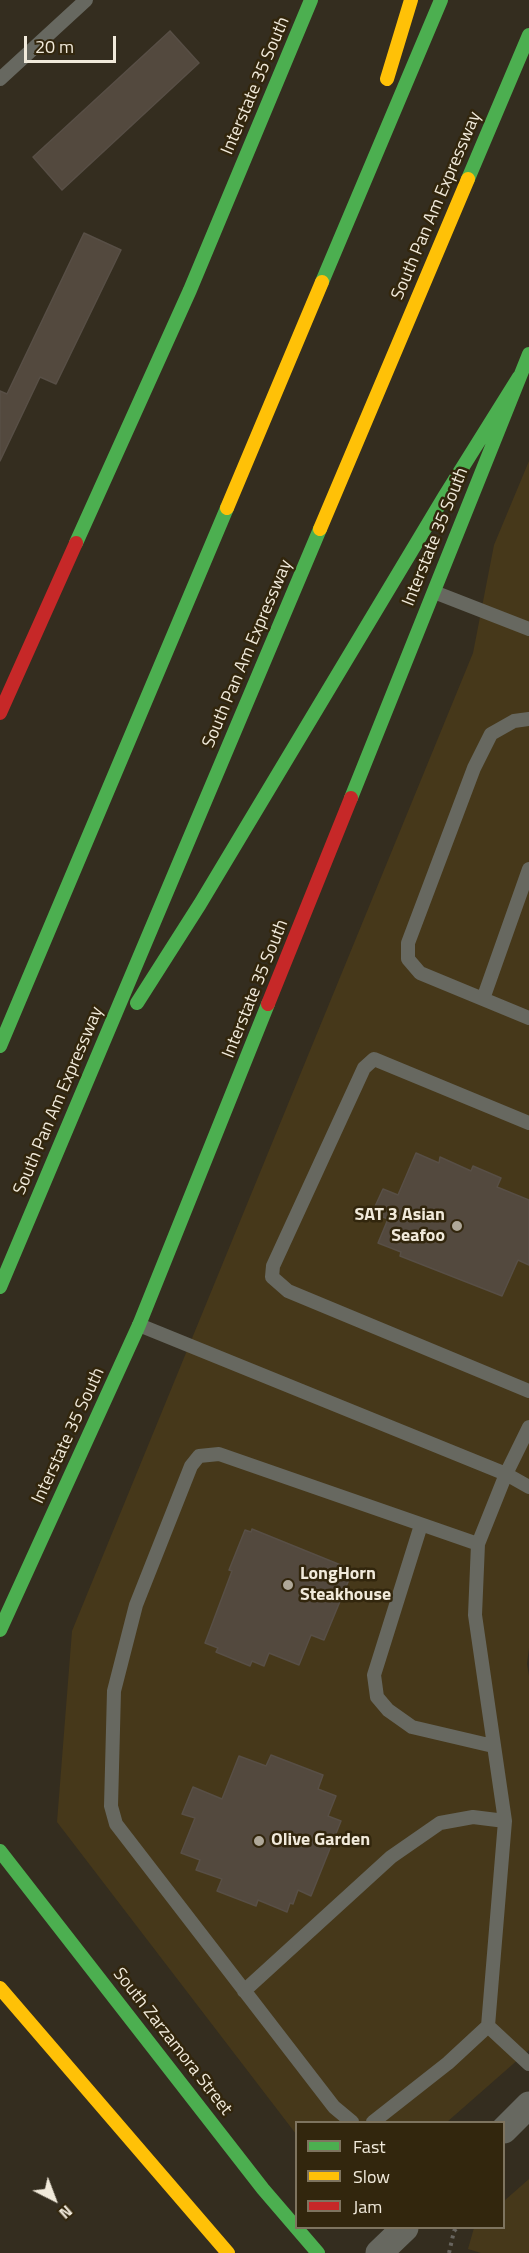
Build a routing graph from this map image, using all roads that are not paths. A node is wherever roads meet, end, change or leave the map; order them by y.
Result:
1 (86, 0) edge
2 (311, 0) edge
3 (411, 0) edge
4 (441, 0) edge
5 (529, 35) edge
6 (0, 79) edge
7 (384, 92) dead end
8 (373, 126) dead end
9 (339, 240) junction
10 (529, 354) edge
11 (519, 377) junction
12 (434, 592) junction
13 (529, 630) edge
14 (0, 713) edge
15 (529, 719) edge
16 (529, 869) edge
17 (483, 999) junction
18 (529, 1018) edge
19 (0, 1046) edge
20 (87, 1080) junction
21 (529, 1123) edge
22 (0, 1287) edge
23 (139, 1325) junction
24 (529, 1390) edge
25 (529, 1427) edge
26 (506, 1474) junction
27 (529, 1487) edge
28 (421, 1525) junction
29 (478, 1544) junction
30 (0, 1630) edge
31 (493, 1746) junction
32 (505, 1821) junction
33 (0, 1851) edge
34 (0, 1988) edge
35 (244, 1991) junction
36 (488, 2026) junction
37 (529, 2064) edge
38 (529, 2105) edge
39 (351, 2121) edge
40 (374, 2121) edge
41 (505, 2129) edge
42 (295, 2226) edge
43 (298, 2229) edge
44 (404, 2229) edge
45 (228, 2253) edge
46 (318, 2253) edge
47 (379, 2253) edge

1 - 6 lane
2 - 14 main road, Interstate 35 South
3 - 7 main road
4 - 9 main road
5 - 20 main road, South Pan Am Expressway
8 - 9 main road
9 - 19 main road
10 - 11 main road, Interstate 35 South
11 - 12 main road, Interstate 35 South
11 - 20 main road
12 - 13 lane
12 - 23 main road, Interstate 35 South
15 - 17 lane
16 - 17 lane
17 - 18 lane
20 - 22 main road, South Pan Am Expressway
21 - 24 lane
23 - 26 lane
23 - 30 main road, Interstate 35 South
25 - 26 lane
26 - 27 lane
26 - 29 lane
28 - 29 lane
28 - 31 lane
28 - 35 lane
29 - 31 lane
31 - 32 lane
32 - 35 lane
32 - 36 lane
33 - 42 main road, South Zarzamora Street
34 - 45 main road
35 - 39 lane
36 - 37 lane
36 - 40 lane
38 - 41 street
43 - 46 main road, South Zarzamora Street
44 - 47 street

